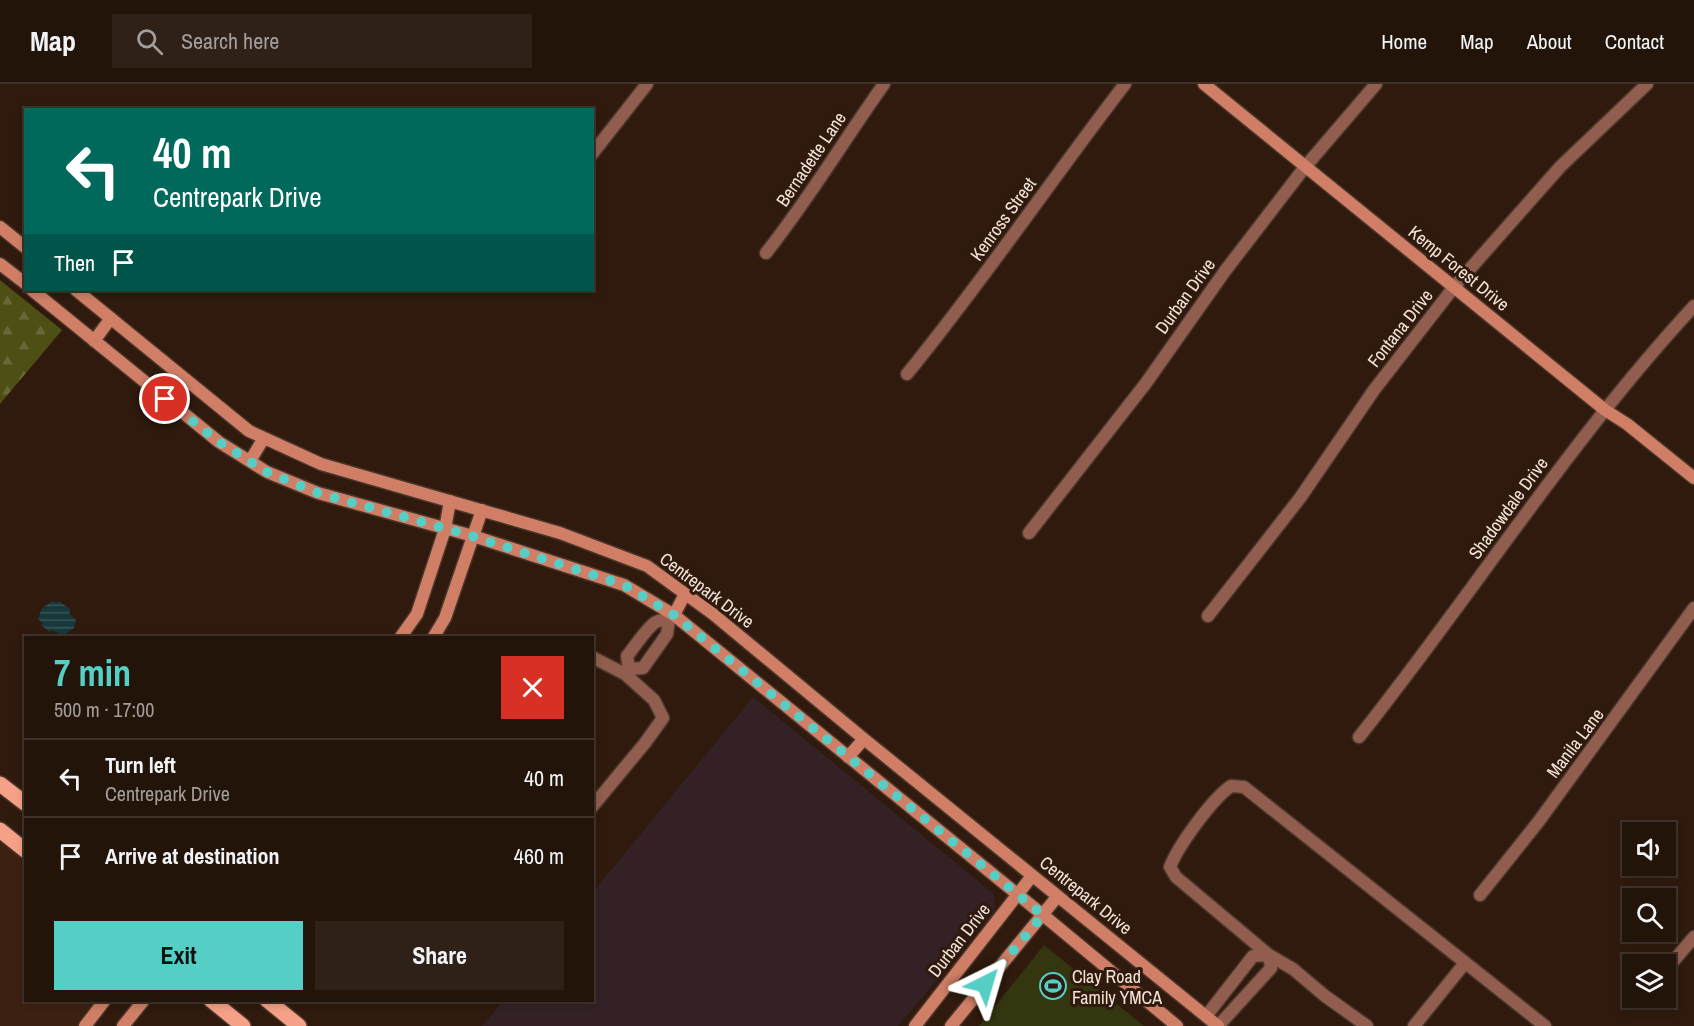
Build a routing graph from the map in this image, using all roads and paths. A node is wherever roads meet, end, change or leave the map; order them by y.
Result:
1 (647, 84) edge
2 (884, 84) edge
3 (1125, 84) edge
4 (1204, 84) edge
5 (1376, 84) edge
6 (1647, 84) edge
7 (594, 151) edge
8 (1305, 167) junction
9 (0, 227) edge
10 (24, 246) edge
11 (766, 253) dead end
12 (0, 264) edge
13 (24, 282) edge
14 (1454, 287) junction
15 (33, 291) edge
16 (77, 291) edge
17 (1694, 306) edge
18 (111, 318) junction
19 (94, 341) junction
20 (907, 374) dead end
21 (1605, 410) junction
22 (264, 438) junction
23 (250, 461) junction
24 (1694, 478) edge
25 (450, 501) junction
26 (482, 510) junction
27 (445, 529) junction
28 (1029, 533) dead end
29 (472, 536) junction
30 (685, 594) junction
31 (1694, 608) edge
32 (1208, 616) dead end
33 (671, 618) junction
34 (401, 636) edge
35 (434, 636) edge
36 (594, 658) edge
37 (627, 672) junction
38 (1359, 737) dead end
39 (864, 739) junction
40 (848, 757) junction
41 (0, 784) edge
42 (24, 802) edge
43 (594, 805) edge
44 (0, 830) edge
45 (24, 849) edge
46 (1032, 876) junction
47 (1017, 894) junction
48 (1480, 895) dead end
49 (1057, 897) junction
50 (1043, 915) junction
51 (1694, 937) edge
52 (1269, 955) junction
53 (1676, 958) edge
54 (1465, 963) junction
55 (1235, 979) junction
56 (1250, 991) junction
57 (103, 1002) edge
58 (142, 1002) edge
59 (213, 1002) edge
60 (269, 1002) edge
61 (1206, 1015) junction
62 (85, 1026) edge
63 (123, 1026) edge
64 (243, 1026) edge
65 (299, 1026) edge
66 (915, 1026) edge
67 (951, 1026) edge
68 (1177, 1026) edge
69 (1219, 1026) edge
70 (1367, 1026) edge
71 (1414, 1026) edge
72 (1545, 1026) edge

1 - 7 street
2 - 11 street, Bernadette Lane
3 - 20 street, Kenross Street
4 - 8 street, Kemp Forest Drive
5 - 8 street, Durban Drive
6 - 14 street, Fontana Drive
8 - 14 street, Kemp Forest Drive
8 - 28 street, Durban Drive
9 - 10 street
12 - 13 street
14 - 21 street, Kemp Forest Drive
14 - 32 street, Fontana Drive
15 - 19 street
16 - 18 street, Centrepark Drive
17 - 21 street, Shadowdale Drive
18 - 19 street
18 - 22 street, Centrepark Drive
19 - 23 street
21 - 24 street, Kemp Forest Drive
21 - 38 street, Shadowdale Drive
22 - 23 street
22 - 25 street, Centrepark Drive
23 - 27 street
25 - 26 street, Centrepark Drive
25 - 27 street
26 - 29 street
26 - 30 street, Centrepark Drive
27 - 29 street
27 - 34 street
29 - 33 street
29 - 35 street
30 - 33 street
30 - 39 street, Centrepark Drive
31 - 48 street, Manila Lane
33 - 37 street
33 - 37 street
33 - 40 street
36 - 37 street
37 - 43 street
39 - 40 street
39 - 46 street, Centrepark Drive
40 - 47 street
41 - 42 main road
44 - 45 main road
46 - 47 street, Durban Drive
46 - 49 street, Centrepark Drive
47 - 50 street
47 - 66 street, Durban Drive
49 - 50 street
49 - 61 street, Centrepark Drive
50 - 67 street
50 - 68 street
51 - 53 street
52 - 54 street
52 - 55 street
52 - 56 street
52 - 70 street
54 - 71 street
54 - 72 street
55 - 56 street
55 - 61 street
56 - 69 street
57 - 62 street
58 - 63 street
59 - 64 main road
60 - 65 main road
61 - 69 street, Centrepark Drive

